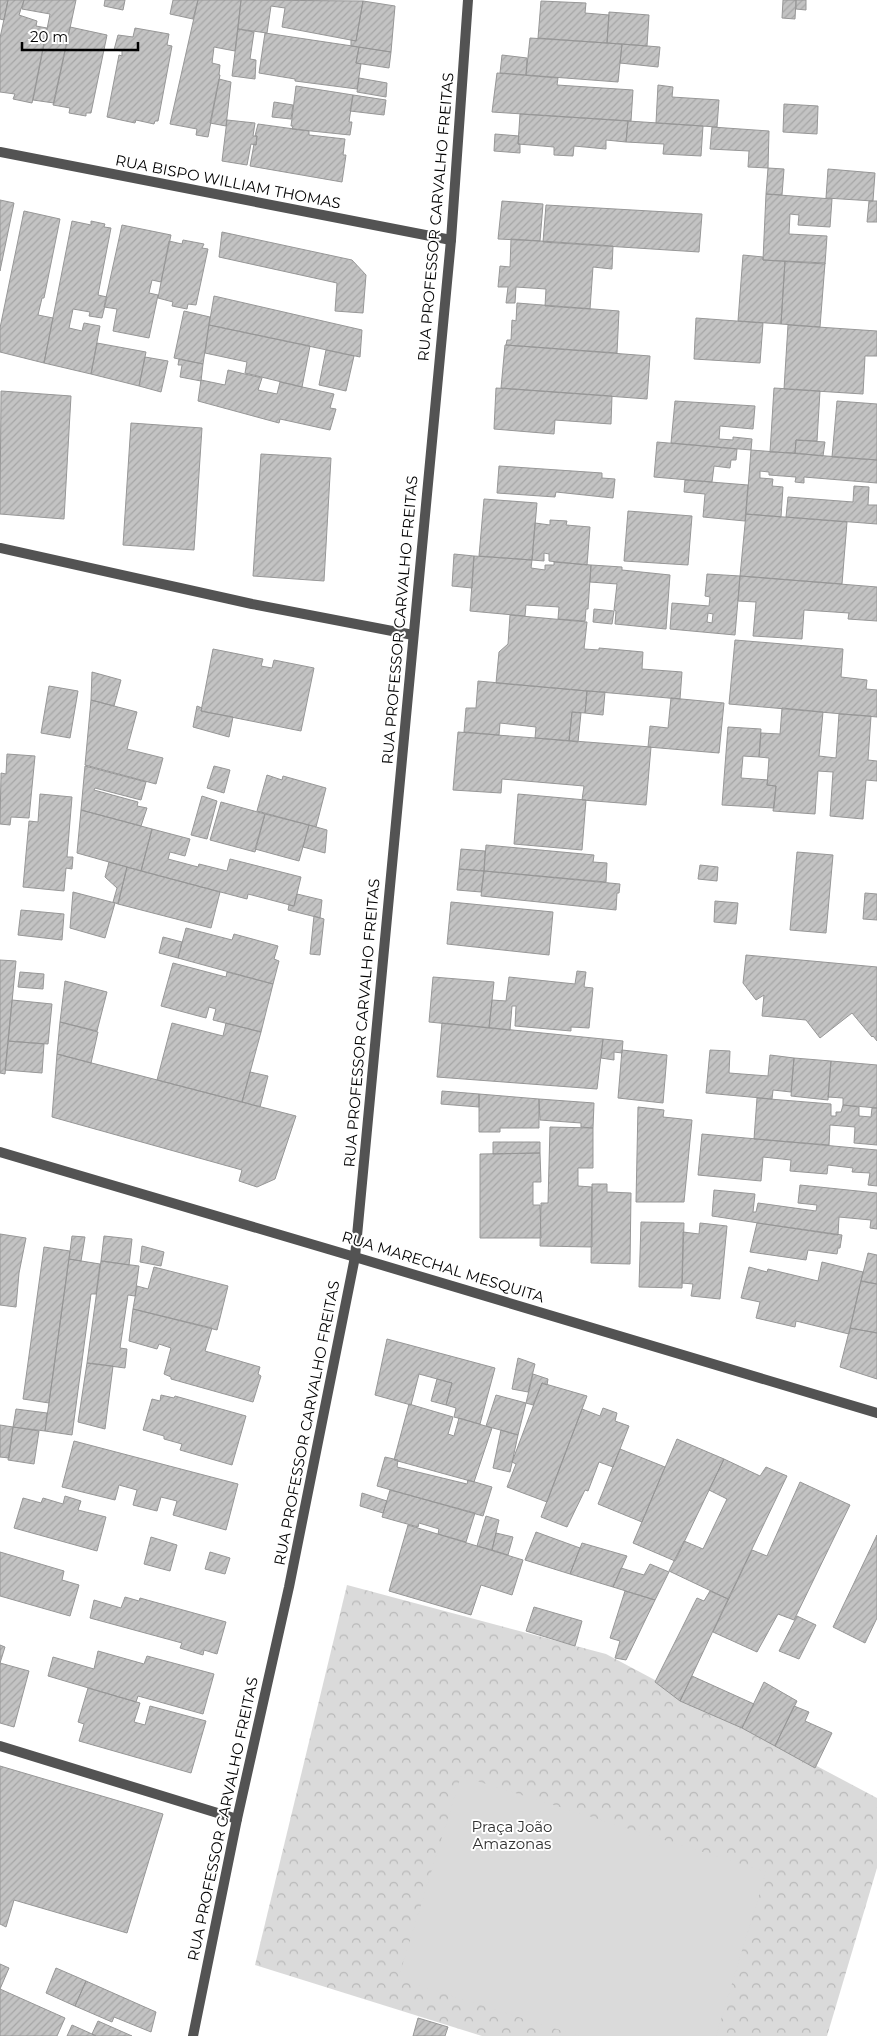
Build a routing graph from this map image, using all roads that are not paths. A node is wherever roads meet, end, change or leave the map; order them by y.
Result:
1 (468, 0) edge
2 (0, 152) edge
3 (451, 240) junction
4 (0, 548) edge
5 (413, 635) junction
6 (0, 1152) edge
7 (355, 1257) junction
8 (877, 1413) edge
9 (0, 1746) edge
10 (237, 1819) junction
11 (193, 2036) edge

1 - 3 street, RUA PROFESSOR CARVALHO FREITAS
2 - 3 street, RUA BISPO WILLIAM THOMAS
3 - 5 street, RUA PROFESSOR CARVALHO FREITAS
4 - 5 street
5 - 7 street, RUA PROFESSOR CARVALHO FREITAS
6 - 7 street, RUA MARECHAL MESQUITA
7 - 8 street, RUA MARECHAL MESQUITA
7 - 10 street, RUA PROFESSOR CARVALHO FREITAS
9 - 10 street
10 - 11 street, RUA PROFESSOR CARVALHO FREITAS

